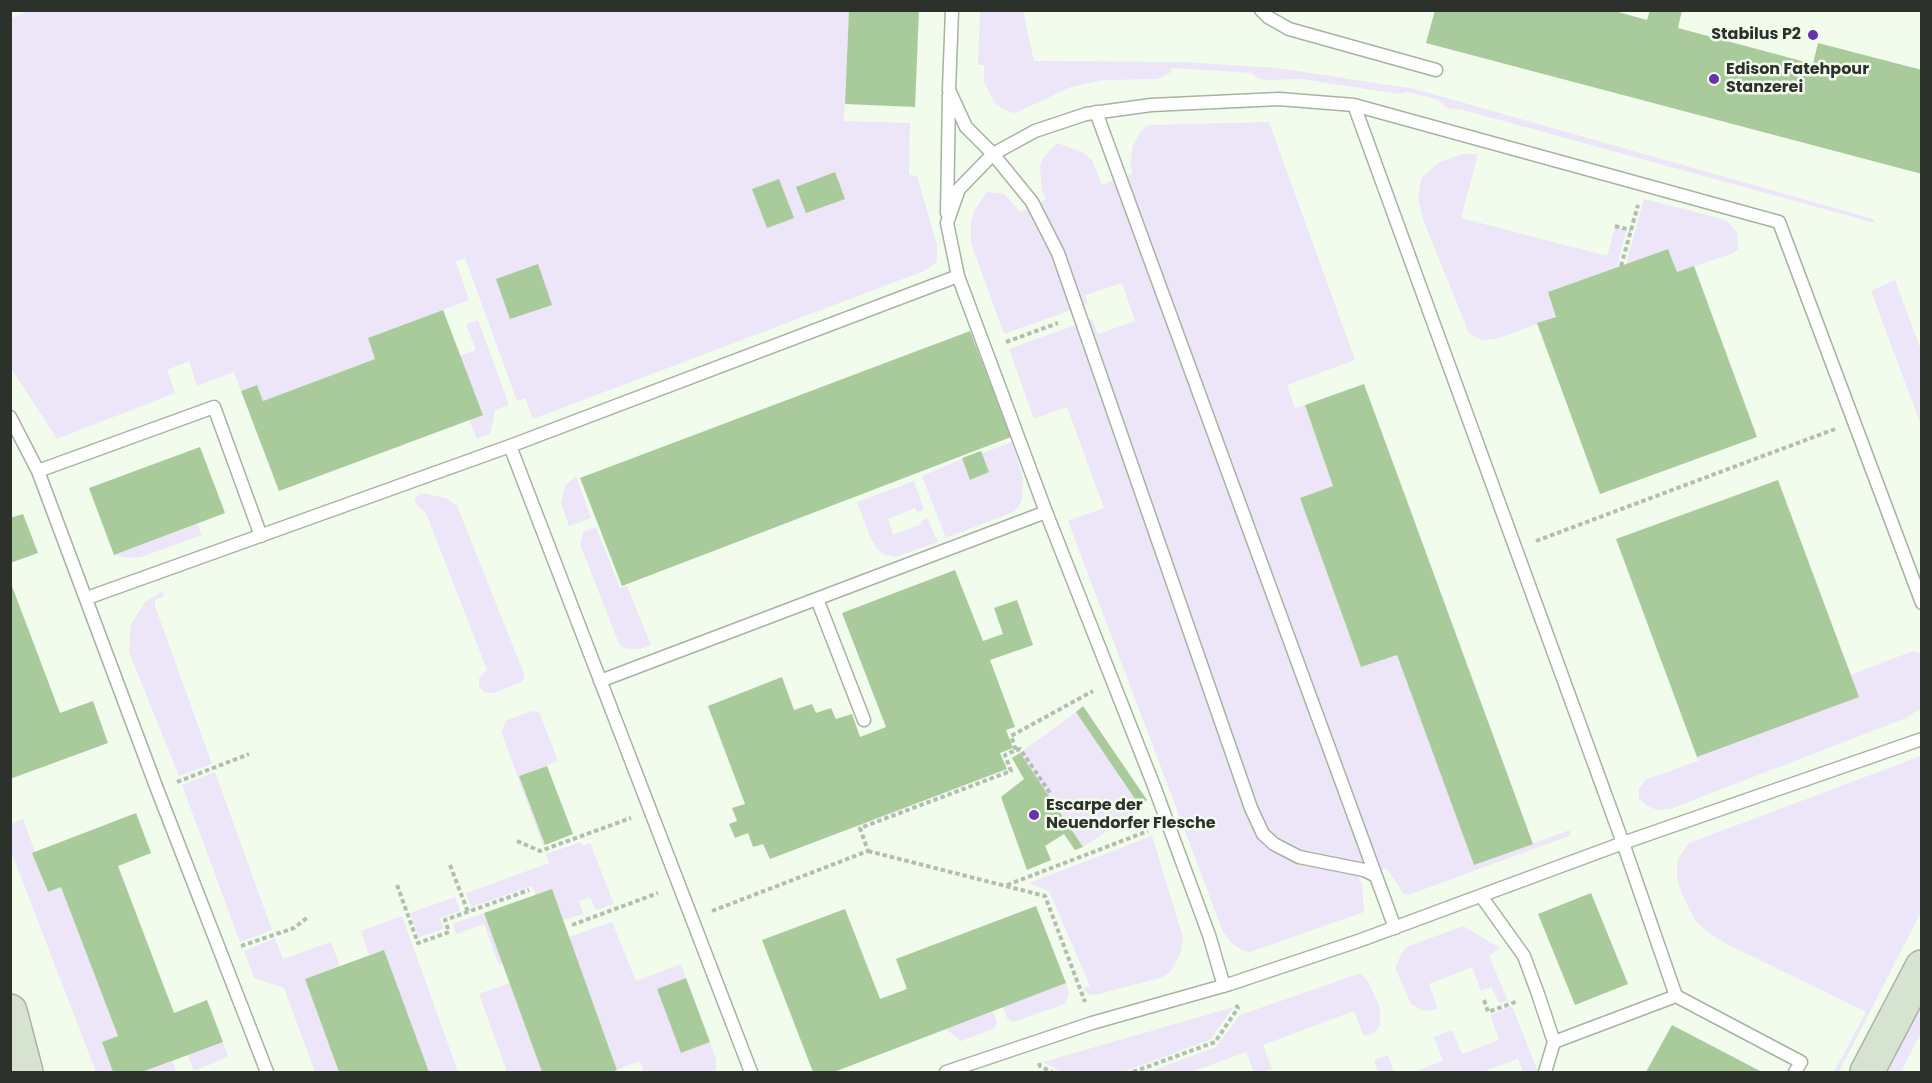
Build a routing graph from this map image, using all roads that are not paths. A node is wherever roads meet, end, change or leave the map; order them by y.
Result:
1 (952, 10) edge
2 (1261, 10) edge
3 (1436, 70) dead end
4 (949, 90) junction
5 (1354, 105) junction
6 (1096, 112) junction
7 (993, 154) junction
8 (947, 223) junction
9 (958, 276) junction
10 (10, 417) edge
11 (510, 446) junction
12 (38, 471) junction
13 (1046, 512) junction
14 (261, 536) junction
15 (87, 598) junction
16 (817, 599) junction
17 (1922, 603) edge
18 (600, 681) junction
19 (864, 720) dead end
20 (1922, 740) edge
21 (1623, 843) junction
22 (1376, 876) junction
23 (1481, 896) junction
24 (1395, 928) junction
25 (1922, 967) edge
26 (1227, 985) junction
27 (1676, 996) junction
28 (10, 1011) edge
29 (1554, 1042) junction
30 (973, 1068) edge
31 (26, 1072) edge
32 (267, 1072) edge
33 (751, 1072) edge
34 (946, 1072) edge
35 (1545, 1072) edge
36 (1795, 1072) edge
37 (1867, 1072) edge

1 - 4 lane
2 - 3 lane
4 - 7 lane
4 - 8 lane
5 - 6 lane
5 - 17 lane
5 - 21 lane
6 - 7 lane
6 - 22 lane
7 - 8 lane
7 - 22 lane
8 - 9 lane
9 - 11 lane
9 - 13 lane
10 - 12 lane
11 - 14 lane
11 - 18 lane
12 - 14 lane
12 - 15 lane
13 - 16 lane
13 - 26 lane
14 - 15 lane
15 - 32 lane
16 - 18 lane
16 - 19 lane
18 - 33 lane
20 - 21 lane
21 - 23 lane
21 - 27 lane
22 - 24 lane
23 - 24 lane
23 - 29 lane
24 - 26 lane
25 - 37 street
26 - 30 lane
27 - 29 lane
27 - 36 lane
28 - 31 street
29 - 35 lane
30 - 34 lane

